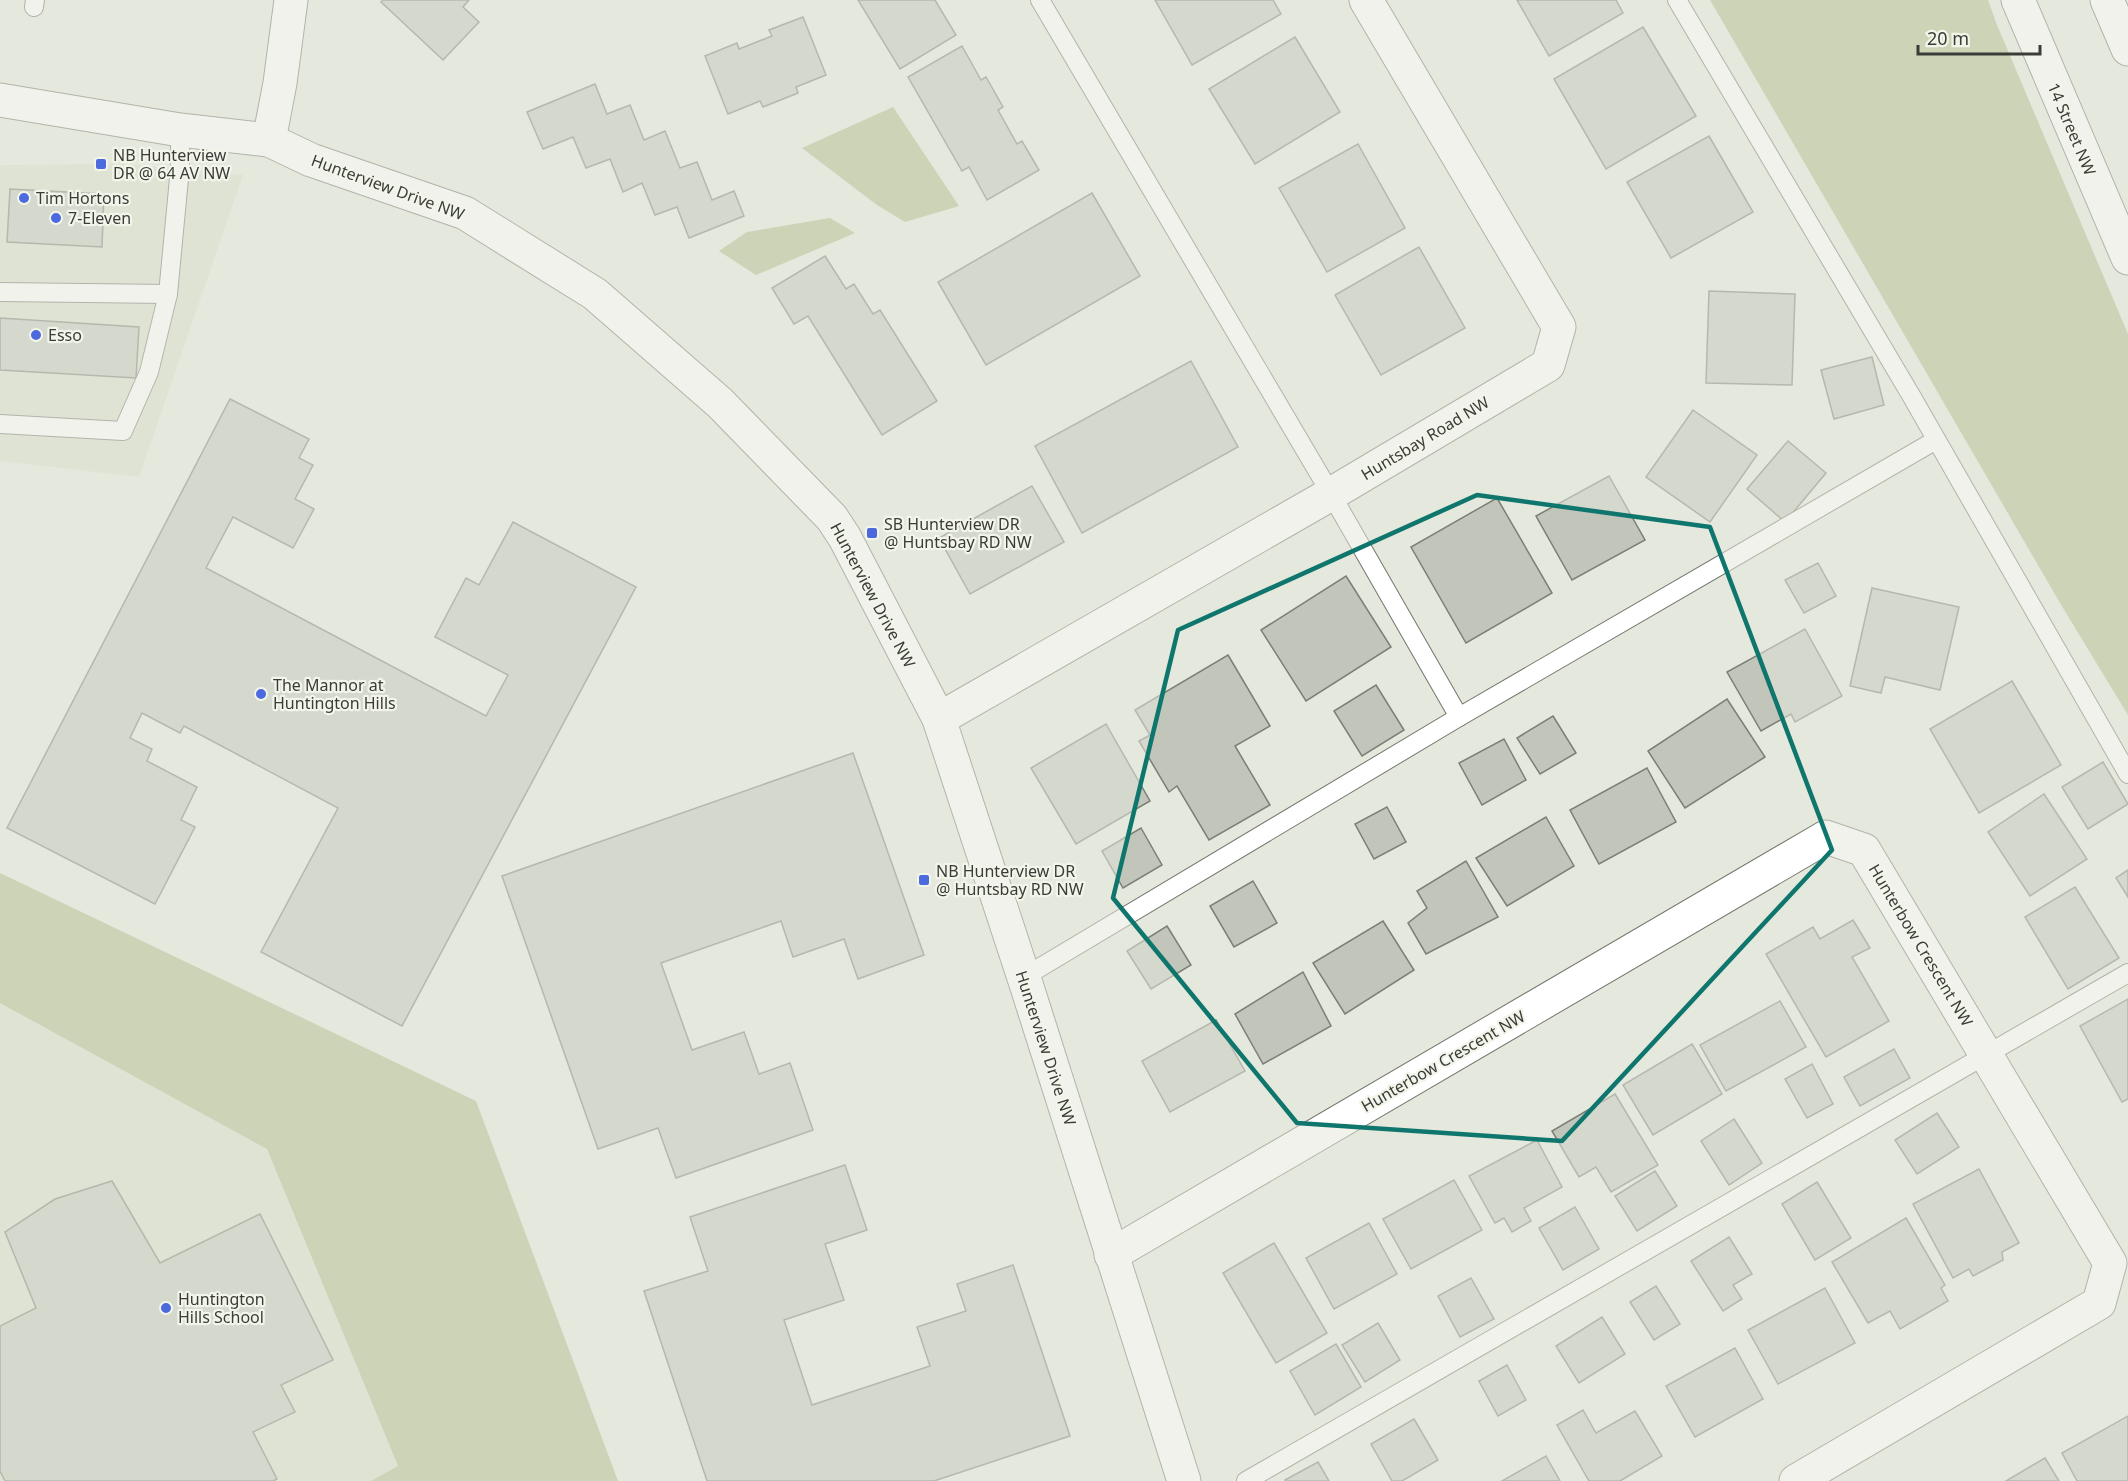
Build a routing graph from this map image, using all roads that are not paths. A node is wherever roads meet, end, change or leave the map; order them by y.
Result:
1 (291, 0) edge
2 (1040, 0) edge
3 (1366, 0) edge
4 (1677, 0) edge
5 (2018, 0) edge
6 (2107, 0) edge
7 (2128, 49) edge
8 (0, 100) edge
9 (180, 130) junction
10 (269, 140) junction
11 (2128, 258) edge
12 (0, 292) edge
13 (168, 294) junction
14 (0, 424) edge
15 (1936, 440) junction
16 (1331, 494) junction
17 (1459, 717) junction
18 (939, 719) junction
19 (2128, 774) edge
20 (2128, 973) edge
21 (1024, 977) junction
22 (1987, 1056) junction
23 (1111, 1256) junction
24 (1184, 1481) edge
25 (1246, 1481) edge
26 (1796, 1481) edge

1 - 10 street
2 - 16 lane
3 - 16 street, Huntsbay Road NW
4 - 15 lane
5 - 11 street, 14 Street NW
6 - 7 street
8 - 9 street, Hunterview Drive NW
9 - 10 street, Hunterview Drive NW
9 - 13 lane
10 - 18 street, Hunterview Drive NW
12 - 13 lane
13 - 14 lane
15 - 17 lane
15 - 19 lane
16 - 17 lane
16 - 18 street, Huntsbay Road NW
17 - 21 lane
18 - 21 street, Hunterview Drive NW
20 - 22 lane
21 - 23 street, Hunterview Drive NW
22 - 23 street, Hunterbow Crescent NW
22 - 25 lane
22 - 26 street, Hunterbow Crescent NW
23 - 24 street, Hunterview Drive NW

